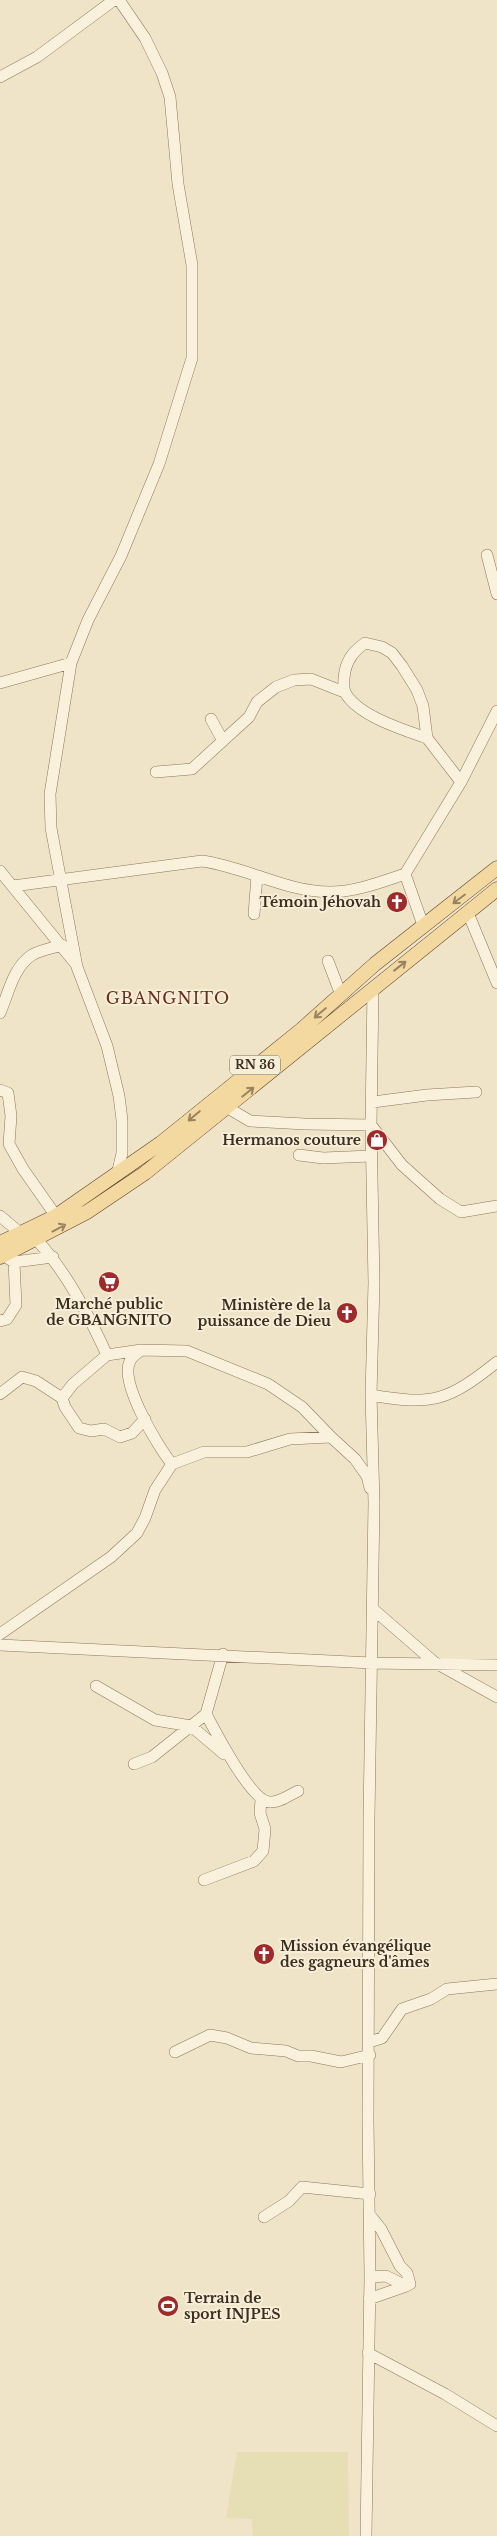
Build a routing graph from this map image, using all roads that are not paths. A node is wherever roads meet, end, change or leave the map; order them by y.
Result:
1 (114, 0) edge
2 (119, 0) edge
3 (0, 77) edge
4 (487, 555) dead end
5 (497, 594) edge
6 (71, 663) junction
7 (0, 683) edge
8 (344, 692) junction
9 (497, 711) edge
10 (211, 719) dead end
11 (428, 738) junction
12 (223, 740) junction
13 (156, 772) dead end
14 (461, 782) junction
15 (497, 868) edge
16 (0, 871) edge
17 (405, 874) junction
18 (258, 876) junction
19 (62, 878) junction
20 (13, 886) junction
21 (497, 888) edge
22 (468, 913) junction
23 (254, 914) dead end
24 (423, 925) junction
25 (62, 945) junction
26 (328, 961) dead end
27 (78, 967) junction
28 (497, 983) edge
29 (373, 988) junction
30 (341, 995) junction
31 (355, 1004) junction
32 (0, 1013) edge
33 (371, 1013) junction
34 (0, 1090) edge
35 (476, 1092) dead end
36 (373, 1102) junction
37 (228, 1108) junction
38 (371, 1125) junction
39 (299, 1155) dead end
40 (371, 1156) junction
41 (117, 1175) junction
42 (497, 1206) edge
43 (0, 1216) edge
44 (56, 1216) junction
45 (33, 1235) junction
46 (4, 1254) edge
47 (53, 1257) junction
48 (0, 1321) edge
49 (141, 1350) junction
50 (107, 1355) junction
51 (497, 1362) edge
52 (0, 1394) edge
53 (371, 1395) junction
54 (62, 1398) junction
55 (144, 1419) junction
56 (331, 1437) junction
57 (172, 1464) junction
58 (374, 1503) junction
59 (373, 1609) junction
60 (0, 1634) edge
61 (0, 1645) edge
62 (222, 1654) junction
63 (434, 1662) junction
64 (372, 1663) junction
65 (497, 1665) edge
66 (96, 1686) dead end
67 (497, 1697) edge
68 (206, 1714) junction
69 (191, 1726) junction
70 (230, 1758) junction
71 (134, 1764) dead end
72 (298, 1791) dead end
73 (261, 1800) junction
74 (204, 1880) dead end
75 (497, 1984) edge
76 (370, 2042) junction
77 (176, 2052) dead end
78 (370, 2055) junction
79 (370, 2194) junction
80 (370, 2214) junction
81 (264, 2217) dead end
82 (370, 2277) junction
83 (406, 2286) junction
84 (369, 2299) junction
85 (368, 2353) junction
86 (497, 2426) edge
87 (366, 2536) edge

1 - 3 street
2 - 6 street
4 - 5 street
6 - 7 street
6 - 19 street
8 - 11 street
8 - 11 street
8 - 12 street
9 - 14 street
10 - 12 street
11 - 14 street
12 - 13 street
14 - 17 street
15 -> 24 main road, RN 36
16 - 20 street
17 - 18 street
17 - 24 street
18 - 19 street
18 - 23 street
19 - 20 street
19 - 27 street
20 - 25 street
21 - 22 main road, RN 36
22 - 28 street
29 -> 22 main road, RN 36
24 - 30 main road, RN 36
25 - 27 street
25 - 32 street
26 - 30 street
27 - 41 street
29 - 31 main road, RN 36
29 - 33 street
30 -> 41 main road, RN 36
31 - 33 street
37 -> 31 main road, RN 36
33 - 36 street
34 - 44 street
35 - 36 street
36 - 38 street
37 - 38 street
45 -> 37 main road, RN 36
38 - 40 street
38 - 42 street
39 - 40 street
40 - 53 street
41 - 44 main road, RN 36
43 - 45 street
44 - 45 main road, RN 36
45 - 46 main road, RN 36
45 - 47 street
46 - 47 street
46 - 48 street
47 - 50 street
49 - 50 street
49 - 55 street
49 - 56 street
50 - 54 street
51 - 53 street
52 - 54 street
53 - 58 street
54 - 55 street
55 - 57 street
56 - 57 street
56 - 58 street
57 - 60 street
58 - 59 street
59 - 63 street
59 - 64 street
61 - 62 street
62 - 64 street
62 - 68 street
63 - 64 street
63 - 65 street
63 - 67 street
64 - 76 street
66 - 69 street
68 - 69 street
68 - 70 street
69 - 70 street
69 - 71 street
70 - 73 street
72 - 73 street
73 - 74 street
75 - 76 street
76 - 78 street
77 - 78 street
78 - 79 street
79 - 80 street
79 - 81 street
80 - 82 street
80 - 83 street
82 - 83 street
82 - 84 street
83 - 84 street
84 - 85 street
85 - 86 street
85 - 87 street

